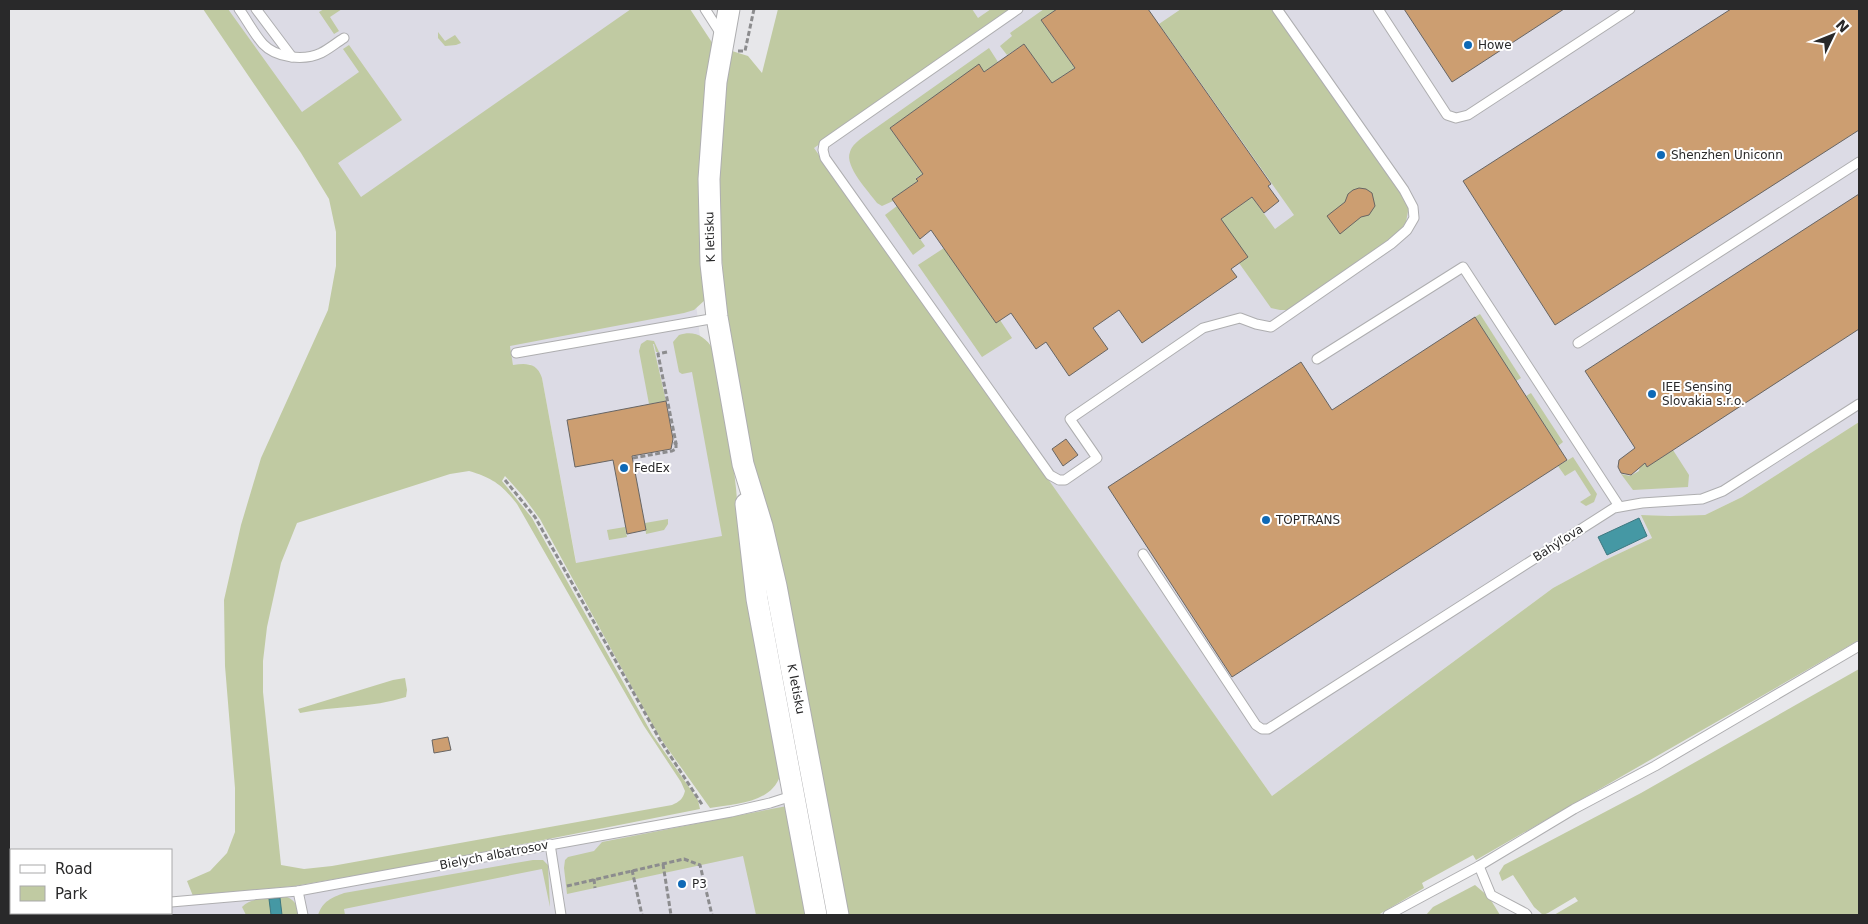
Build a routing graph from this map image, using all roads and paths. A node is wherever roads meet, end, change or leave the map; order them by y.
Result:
1 (239, 9) edge
2 (256, 9) edge
3 (705, 9) edge
4 (729, 9) edge
5 (754, 9) edge
6 (1018, 9) edge
7 (1277, 9) edge
8 (1378, 9) edge
9 (1630, 9) edge
10 (344, 38) dead end
11 (724, 41) junction
12 (744, 52) dead end
13 (292, 57) junction
14 (1859, 162) edge
15 (717, 318) junction
16 (1578, 343) dead end
17 (667, 352) dead end
18 (516, 353) dead end
19 (1316, 359) dead end
20 (1859, 404) edge
21 (633, 458) dead end
22 (743, 464) junction
23 (505, 480) dead end
24 (1619, 506) junction
25 (1144, 554) dead end
26 (1859, 646) edge
27 (815, 791) junction
28 (793, 795) junction
29 (708, 816) junction
30 (550, 844) junction
31 (663, 864) junction
32 (1479, 866) junction
33 (632, 870) junction
34 (594, 879) junction
35 (556, 887) junction
36 (595, 888) dead end
37 (298, 890) junction
38 (172, 902) edge
39 (1394, 914) edge
40 (303, 915) edge
41 (561, 915) edge
42 (642, 915) edge
43 (671, 915) edge
44 (712, 915) edge
45 (816, 915) edge
46 (838, 915) edge
47 (1526, 915) edge

1 - 13 lane
2 - 13 lane
3 - 11 lane
4 - 11 street, K letisku
5 - 12 path
6 - 7 lane
8 - 9 lane
10 - 13 lane
11 - 15 street, K letisku
14 - 16 lane
15 - 18 lane
15 - 22 street, K letisku
17 - 21 path
19 - 24 lane
20 - 24 lane, Bahýľova
22 - 27 street, K letisku
22 - 28 street, K letisku
23 - 29 path
24 - 25 lane, Bahýľova
26 - 32 lane
27 - 28 lane, Bielych albatrosov
27 - 46 street, K letisku
28 - 29 lane, Bielych albatrosov
28 - 45 street, K letisku
29 - 30 lane, Bielych albatrosov
30 - 35 lane
30 - 37 lane, Bielych albatrosov
31 - 33 path
31 - 43 path
31 - 44 path
32 - 39 lane
32 - 47 lane
33 - 34 path
33 - 42 path
34 - 35 path
34 - 36 path
35 - 41 lane
37 - 38 lane, Bielych albatrosov
37 - 40 lane

